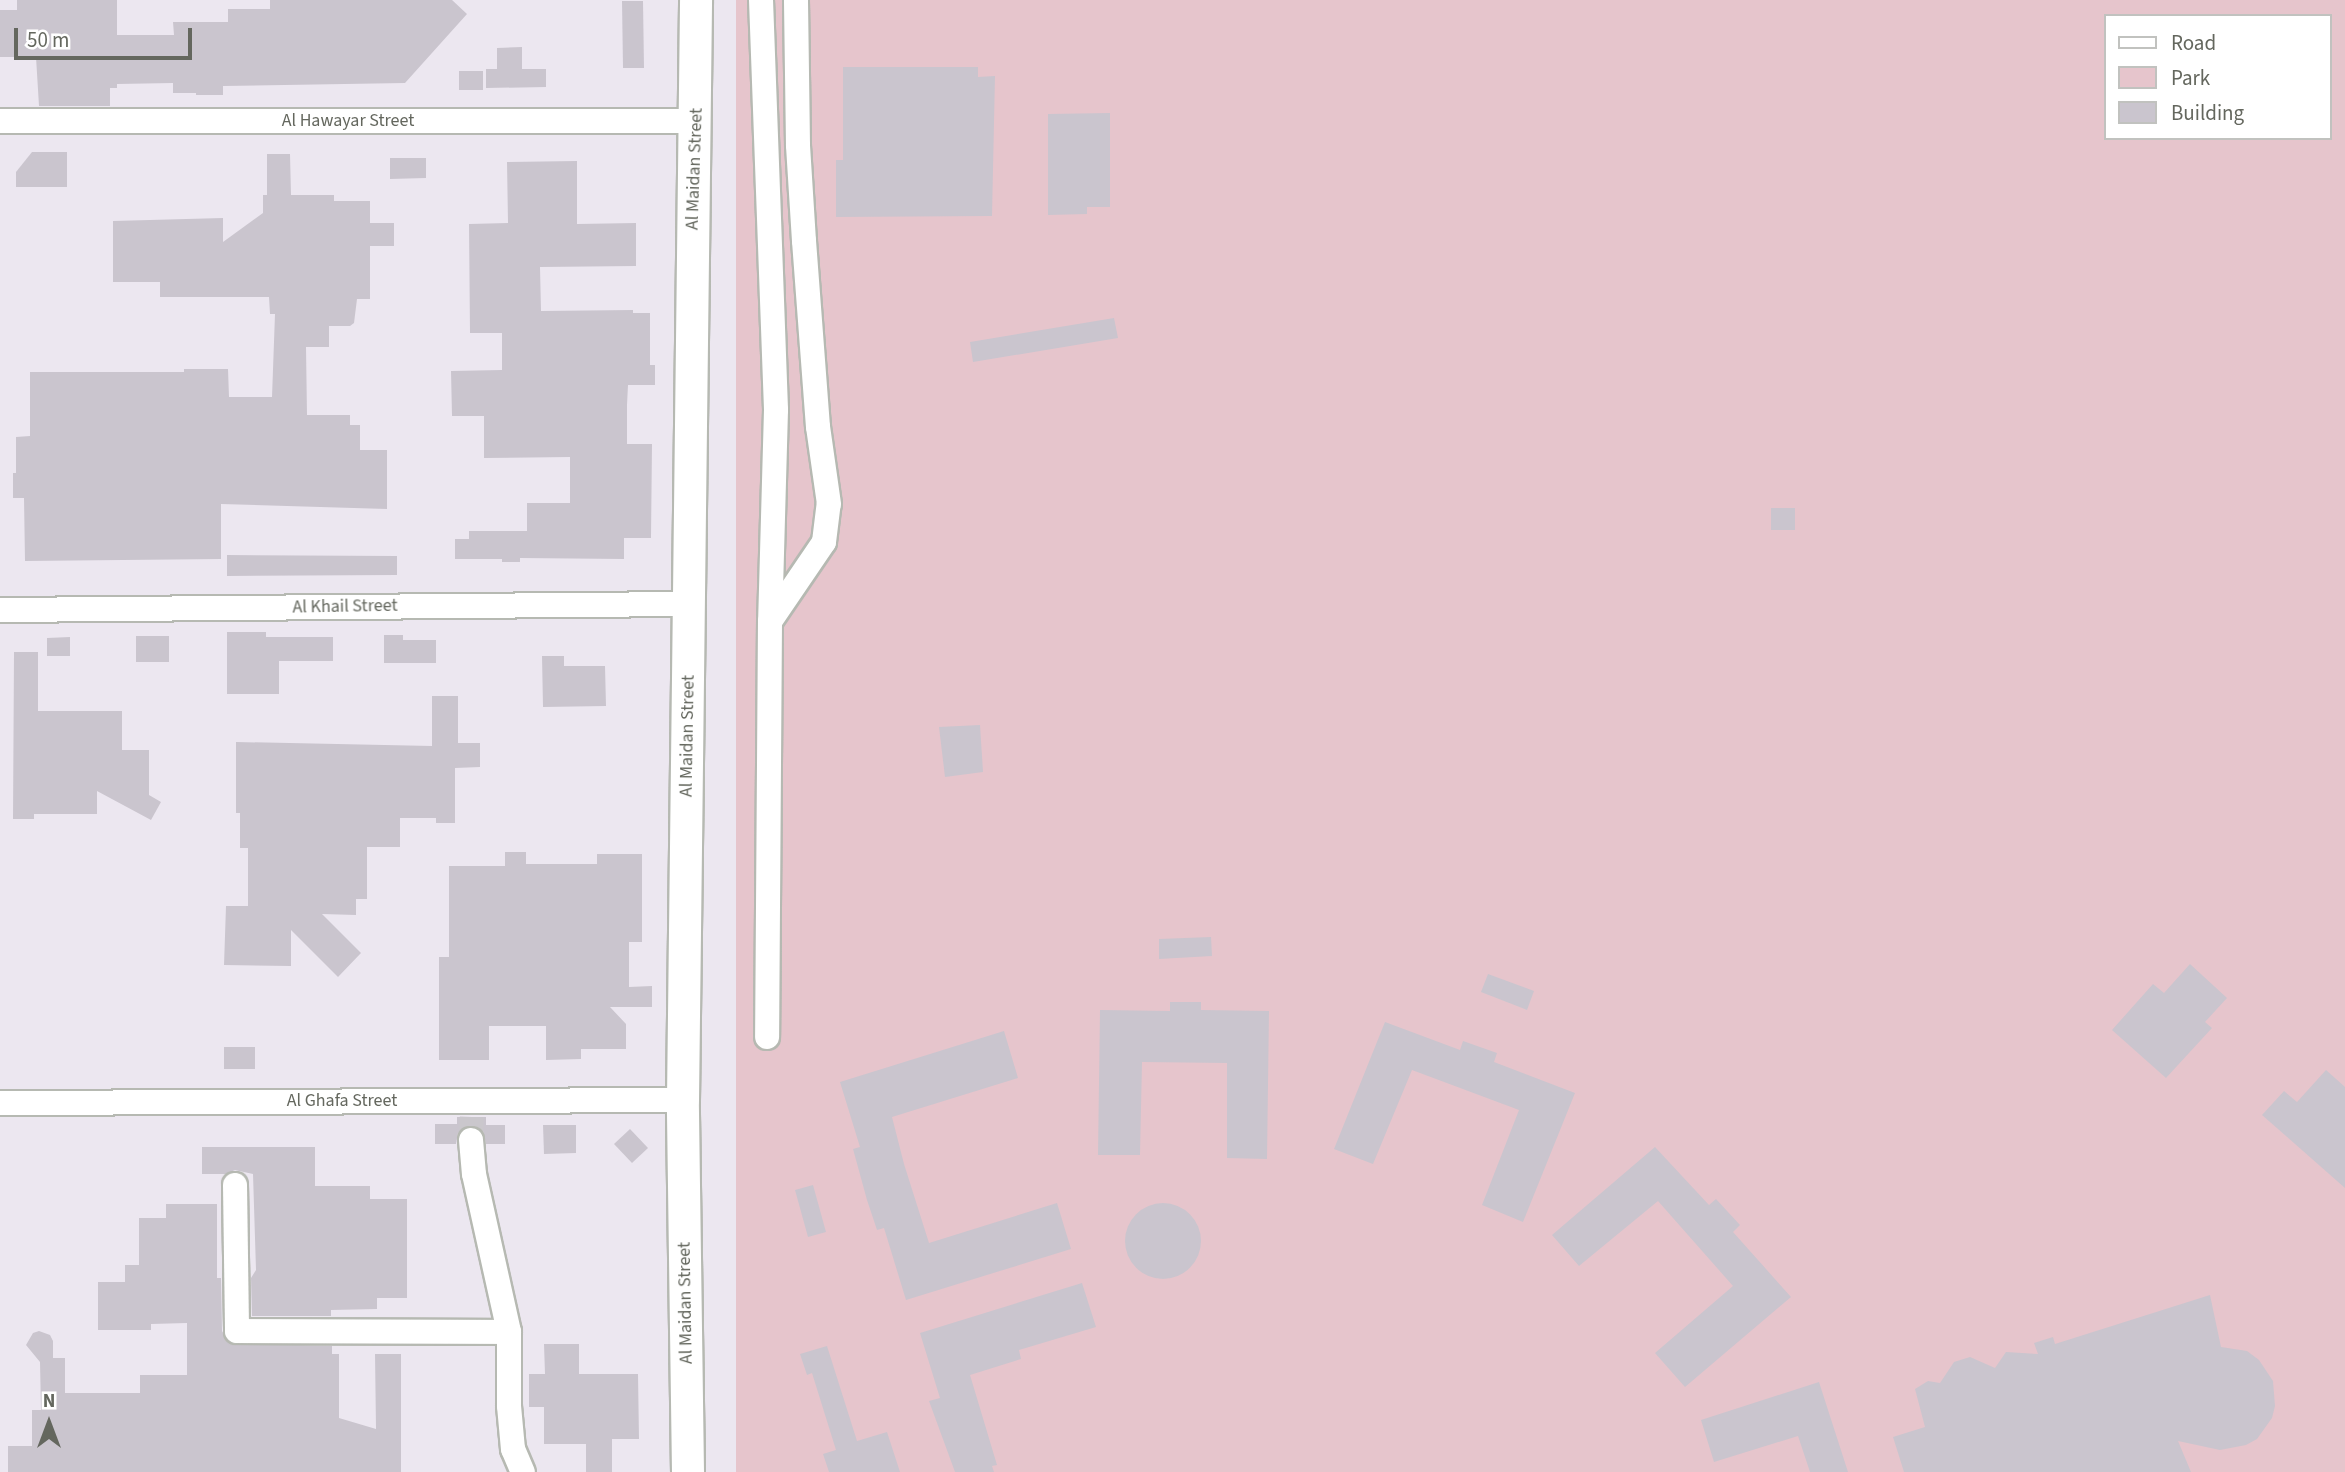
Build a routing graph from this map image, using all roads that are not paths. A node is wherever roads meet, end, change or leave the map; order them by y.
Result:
1 (696, 0) edge
2 (761, 0) edge
3 (796, 0) edge
4 (0, 121) edge
5 (696, 121) junction
6 (690, 604) junction
7 (0, 610) edge
8 (771, 621) junction
9 (767, 1037) dead end
10 (683, 1100) junction
11 (0, 1103) edge
12 (469, 1119) junction
13 (235, 1185) dead end
14 (509, 1332) junction
15 (523, 1472) edge
16 (688, 1472) edge

1 - 5 street, Al Maidan Street
2 - 8 street
3 - 8 street
4 - 5 street, Al Hawayar Street
5 - 6 street, Al Maidan Street
6 - 7 street, Al Khail Street
6 - 10 street, Al Maidan Street
8 - 9 street
10 - 12 street, Al Ghafa Street
10 - 16 street, Al Maidan Street
11 - 12 street, Al Ghafa Street
12 - 14 street
13 - 14 street
14 - 15 street

